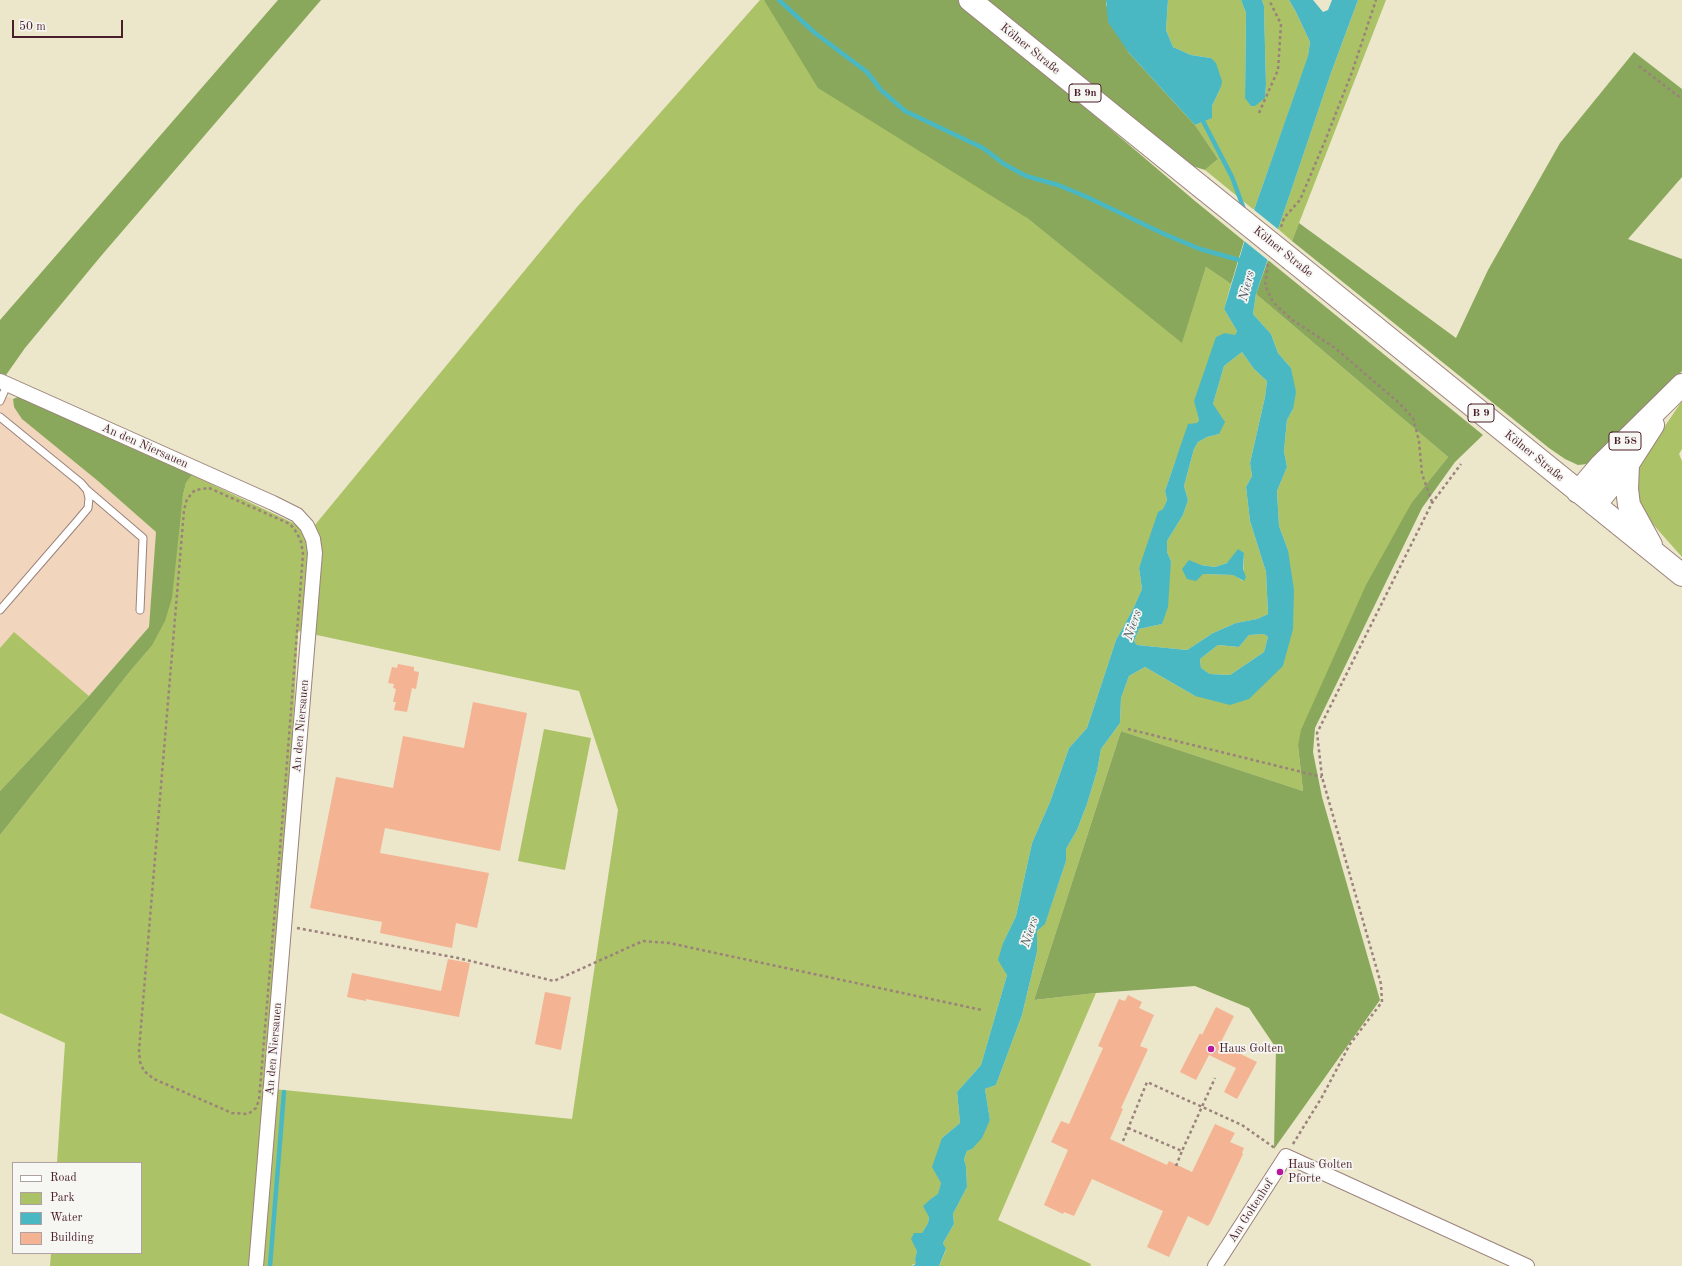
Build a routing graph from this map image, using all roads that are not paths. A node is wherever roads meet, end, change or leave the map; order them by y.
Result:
1 (970, 0) edge
2 (1200, 186) joint
3 (4, 383) edge
4 (1678, 388) edge
5 (0, 401) edge
6 (0, 417) edge
7 (1628, 464) junction
8 (87, 490) junction
9 (1587, 498) junction
10 (1655, 553) junction
11 (1682, 575) edge
12 (0, 610) edge
13 (140, 610) dead end
14 (256, 1266) edge
15 (1215, 1266) edge
16 (1527, 1266) edge

1 - 2 main road, Kölner Straße / B 9n
2 - 9 main road, Kölner Straße / B 9, bridge
3 - 5 lane
3 - 14 street, An den Niersauen
4 - 7 main road, B 58
4 - 9 main road, B 58
6 - 8 lane
7 - 9 main road, B 58
7 - 10 main road
8 - 12 lane
8 - 13 lane
9 - 10 main road, B 9
10 - 11 main road, B 9
15 - 16 street, Am Goltenhof

